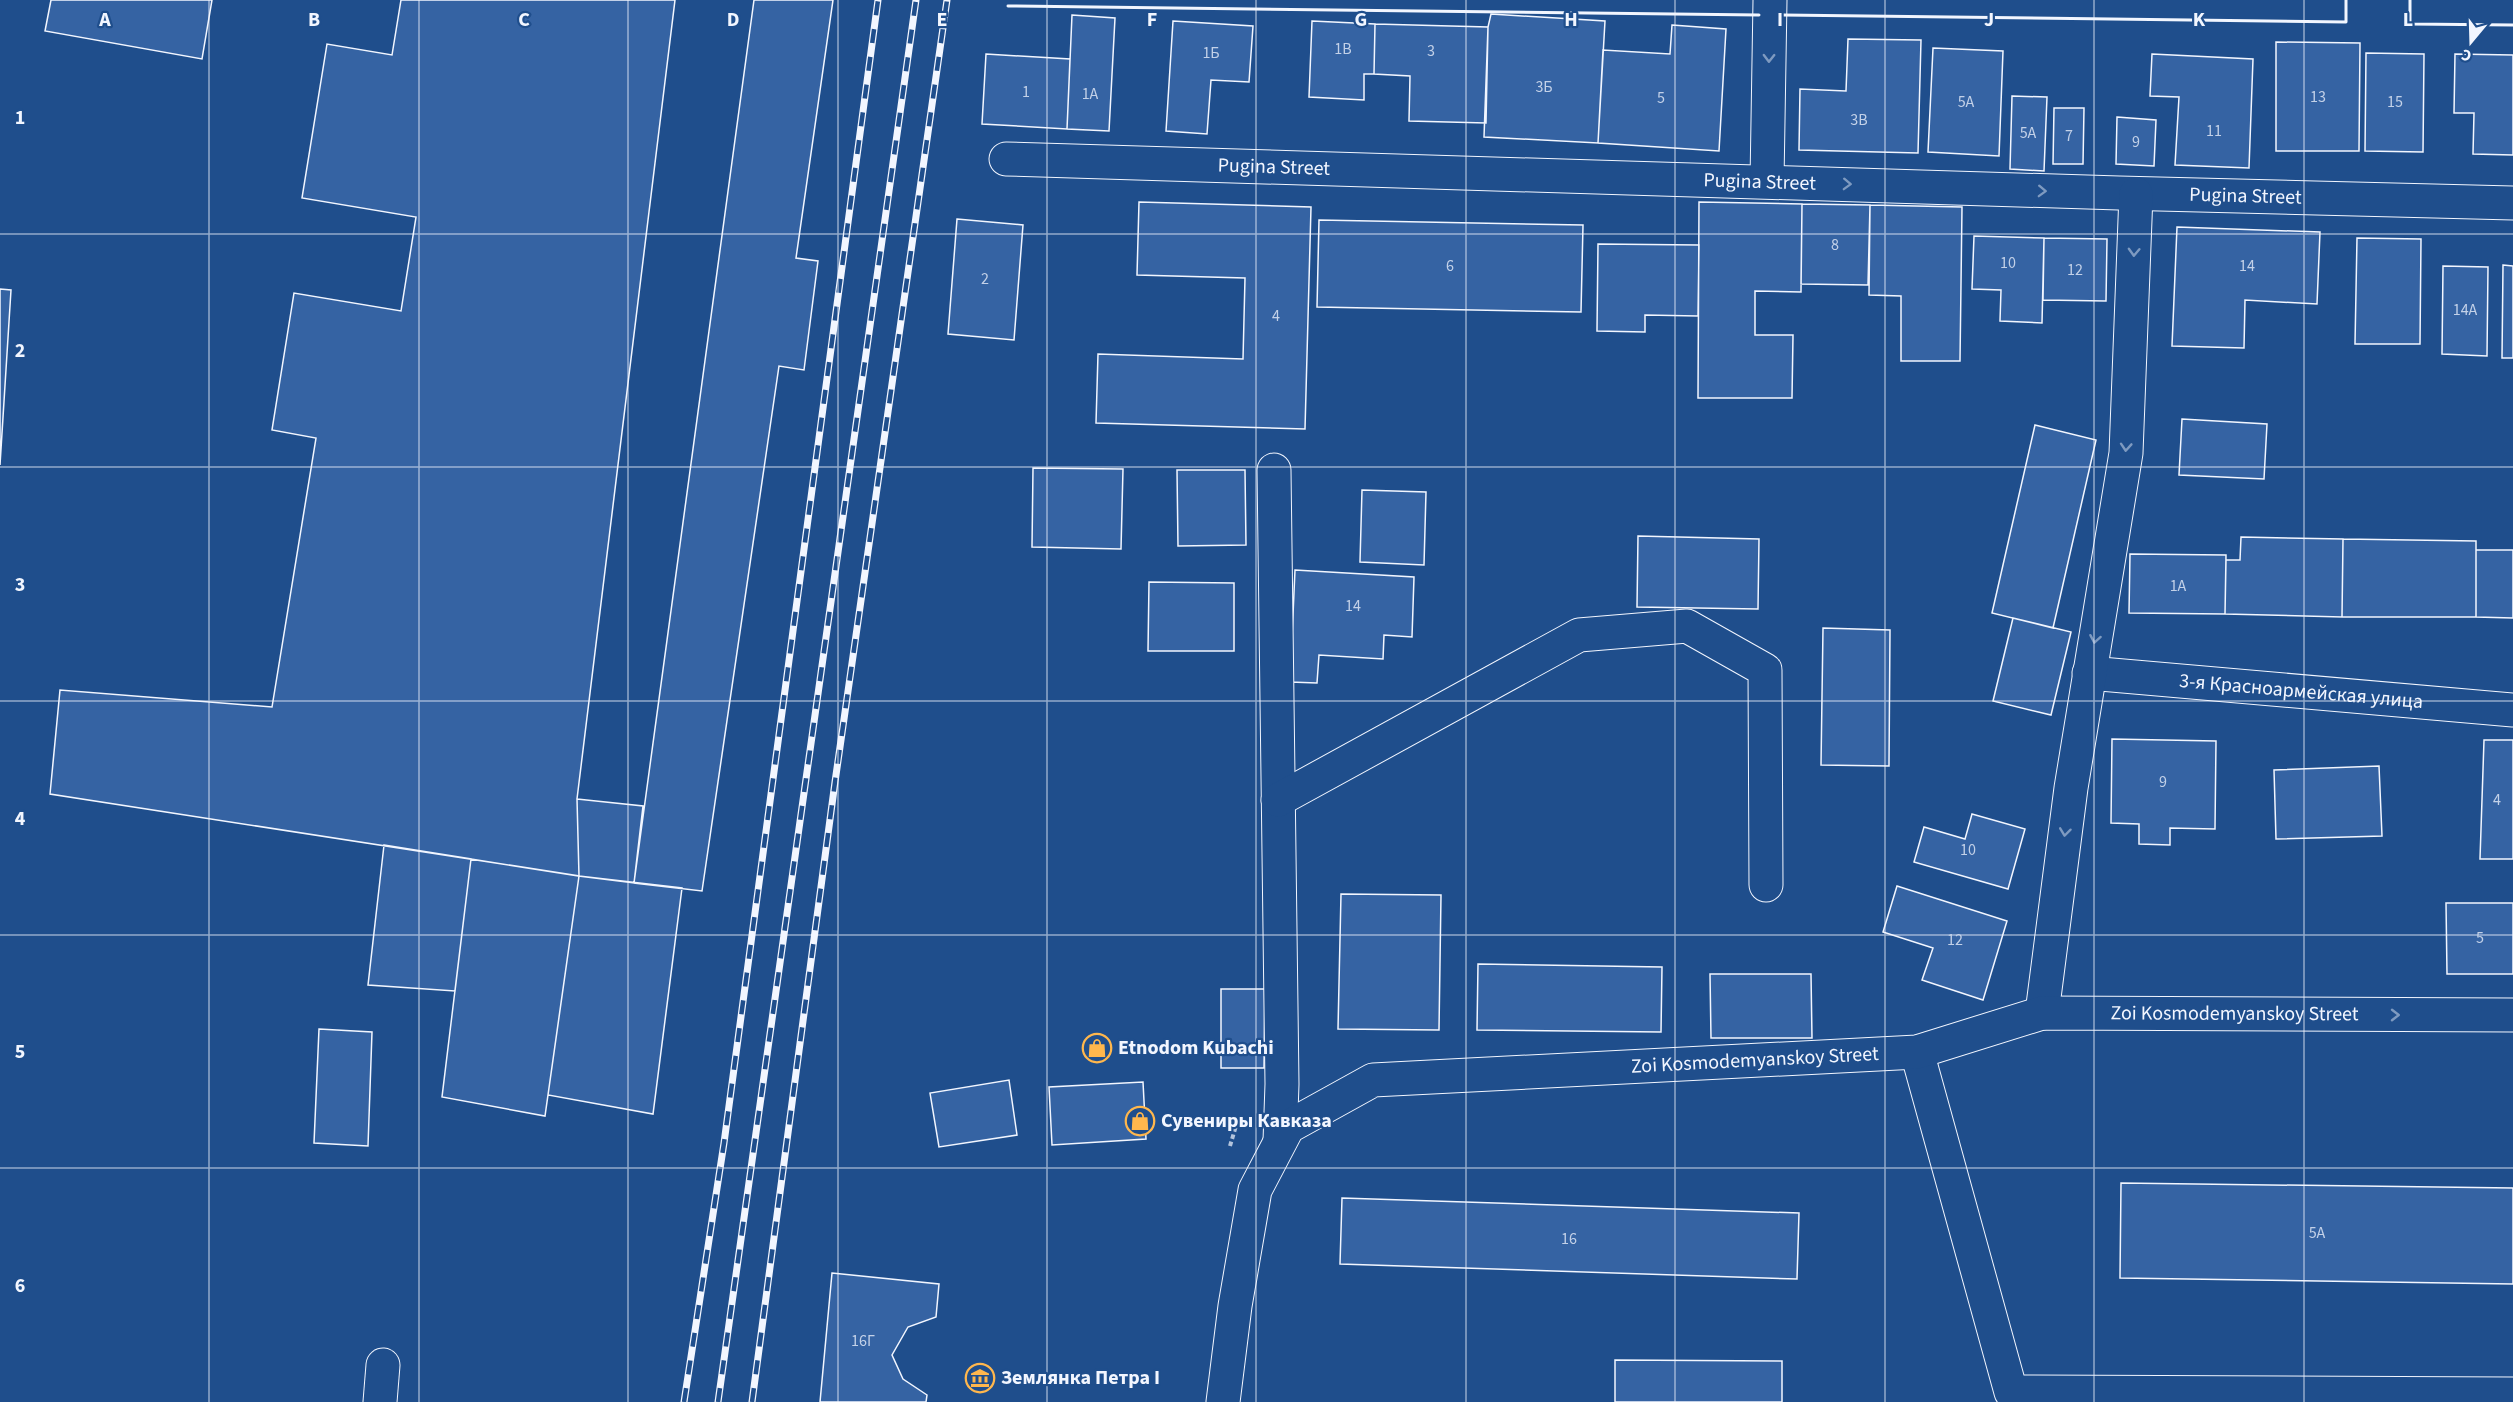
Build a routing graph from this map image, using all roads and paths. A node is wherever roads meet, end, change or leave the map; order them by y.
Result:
1 (1770, 0) edge
2 (1006, 159) dead end
3 (1767, 182) junction
4 (2136, 194) junction
5 (2513, 203) edge
6 (1274, 470) dead end
7 (2089, 673) junction
8 (2513, 710) edge
9 (1278, 800) junction
10 (1766, 885) dead end
11 (2042, 1013) junction
12 (2513, 1015) edge
13 (1917, 1052) junction
14 (1280, 1141) junction
15 (382, 1365) dead end
16 (2513, 1394) edge
17 (2007, 1397) edge
18 (380, 1402) edge
19 (1223, 1402) edge

1 -> 3 street
2 - 3 street, Pugina Street
3 -> 4 street, Pugina Street
4 - 5 street, Pugina Street
4 -> 7 street
6 - 9 street
7 - 8 street, 3-я Красноармейская улица
7 -> 11 street
9 - 10 street
9 - 14 street
11 -> 12 street, Zoi Kosmodemyanskoy Street
11 - 13 street, Zoi Kosmodemyanskoy Street
13 - 14 street, Zoi Kosmodemyanskoy Street
13 - 17 street
14 - 19 street, Zoi Kosmodemyanskoy Street
15 - 18 street
16 - 17 street

